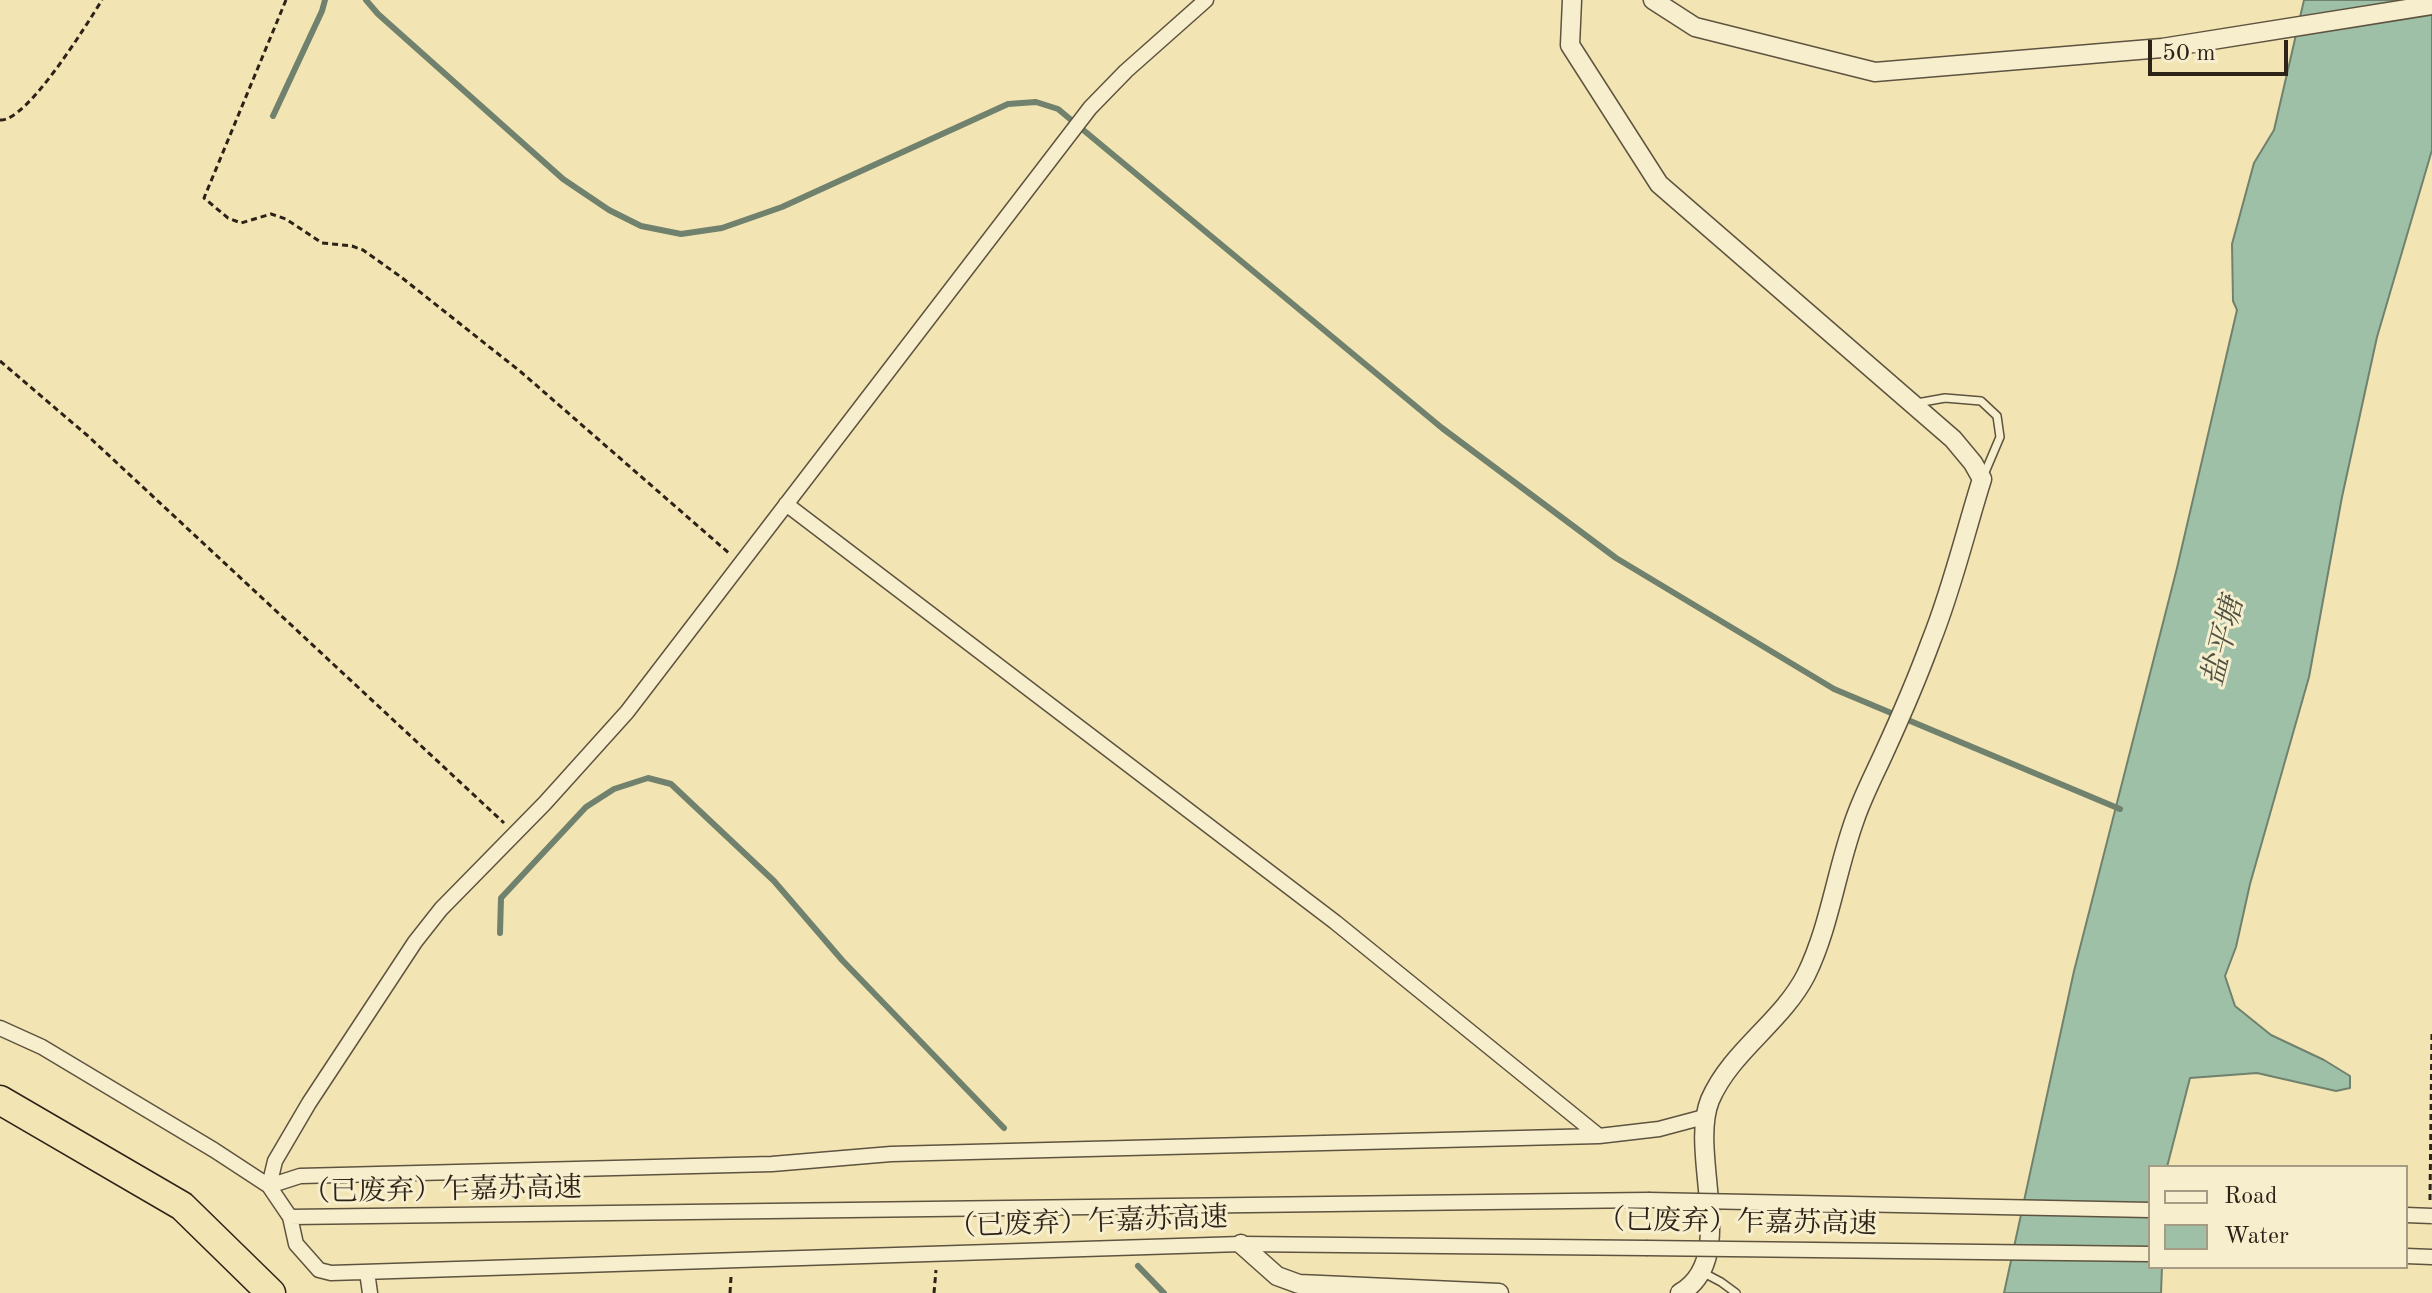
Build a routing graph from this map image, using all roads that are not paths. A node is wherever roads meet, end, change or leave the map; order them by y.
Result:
1 (1206, 0) edge
2 (1572, 0) edge
3 (1653, 0) edge
4 (2432, 5) edge
5 (1913, 404) junction
6 (1982, 479) junction
7 (786, 504) junction
8 (0, 1028) edge
9 (0, 1100) edge
10 (1704, 1117) junction
11 (1599, 1136) junction
12 (269, 1186) junction
13 (2148, 1210) edge
14 (2431, 1210) edge
15 (2408, 1215) edge
16 (290, 1217) junction
17 (1241, 1244) junction
18 (2148, 1254) edge
19 (2408, 1256) edge
20 (2432, 1257) edge
21 (367, 1272) junction
22 (1702, 1272) junction
23 (271, 1293) edge
24 (370, 1293) edge
25 (1499, 1293) edge
26 (1680, 1293) edge
27 (1736, 1293) edge

1 - 7 street
2 - 5 street
3 - 4 street
5 - 6 street
5 - 6 lane
6 - 10 street
7 - 11 street
7 - 12 street
8 - 12 street
9 - 23 highway
10 - 11 street
10 - 22 street
11 - 12 street
12 - 16 street
13 - 16 street, （已废弃）乍嘉苏高速, bridge
14 - 15 street, bridge
16 - 21 street, （已废弃）乍嘉苏高速
17 - 18 street, （已废弃）乍嘉苏高速, bridge
17 - 21 street, （已废弃）乍嘉苏高速
17 - 25 street
19 - 20 street
21 - 24 street
22 - 26 street
22 - 27 lane

